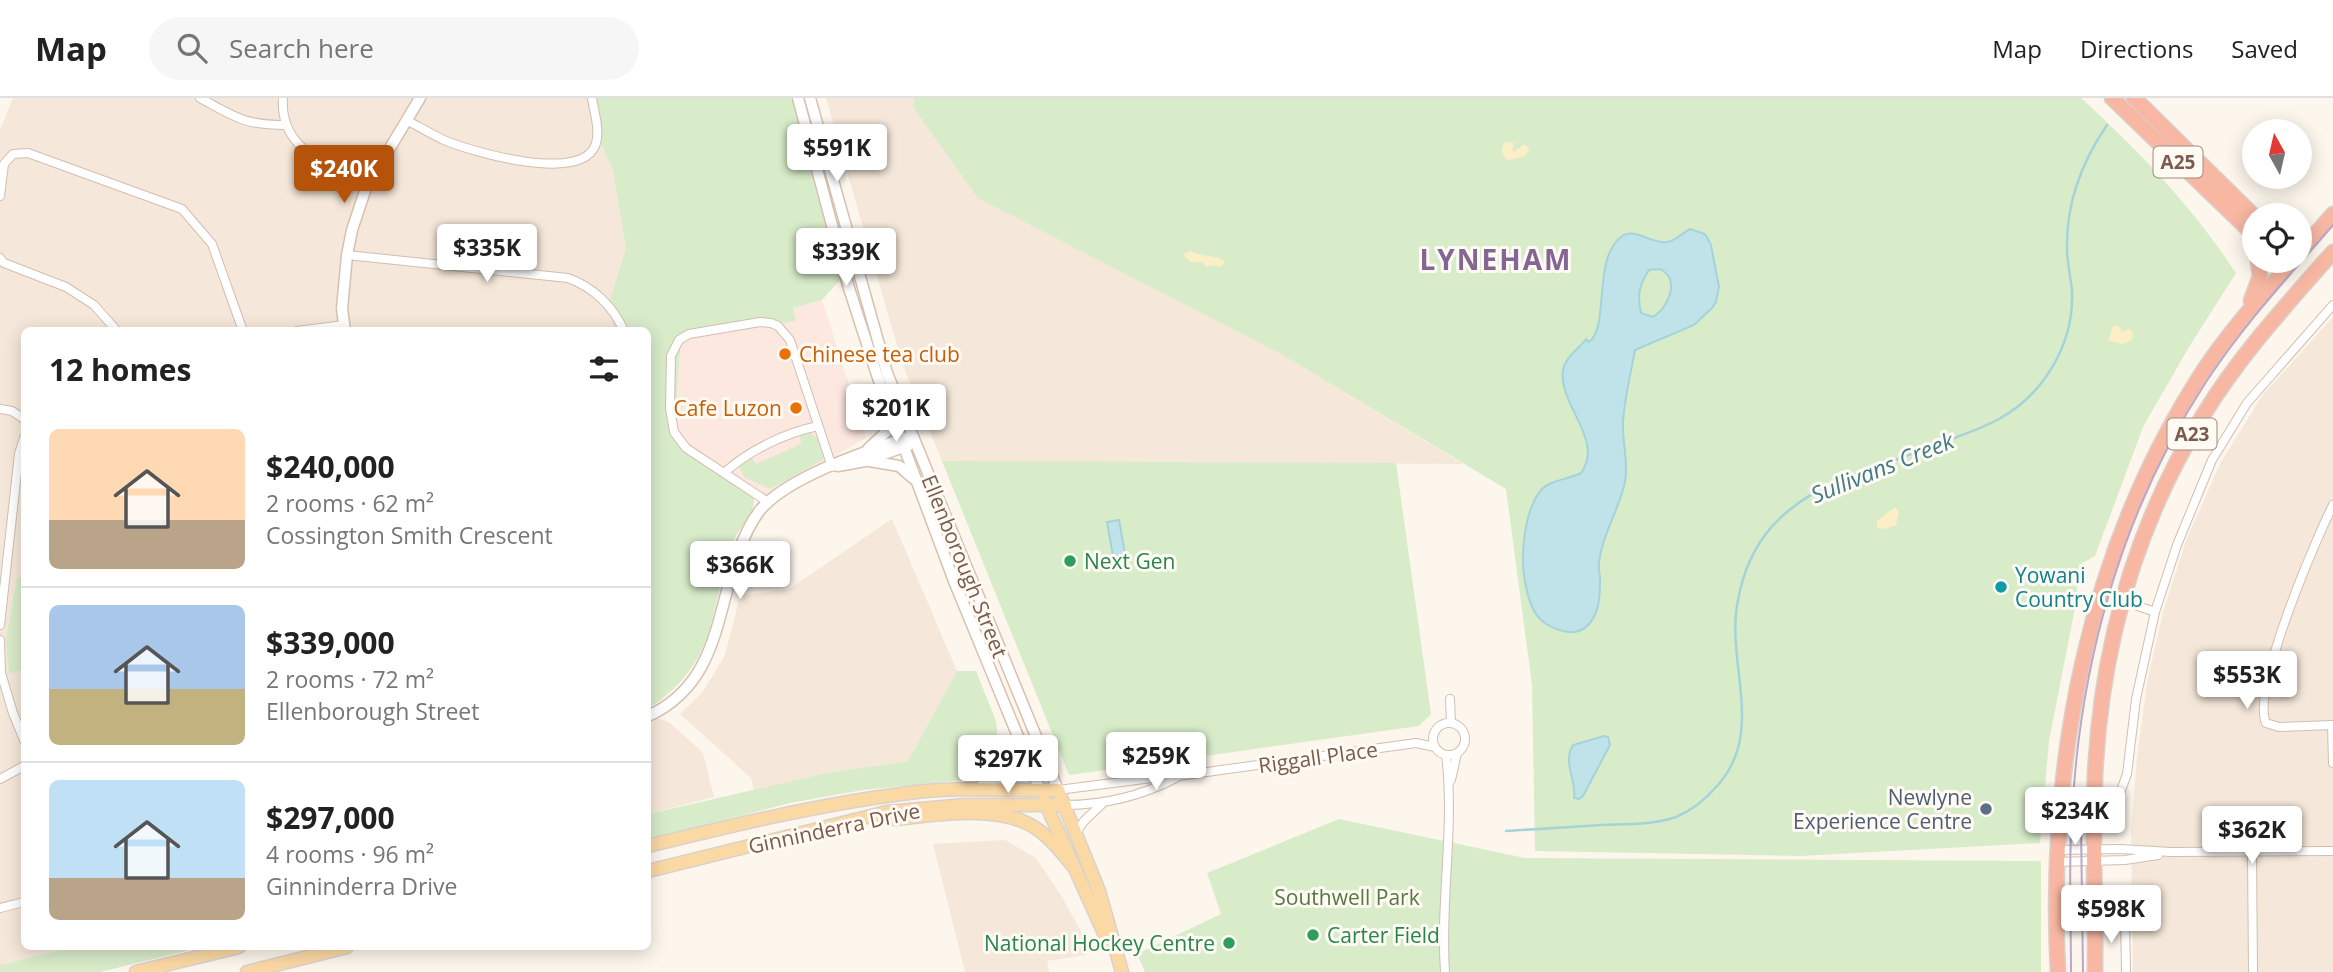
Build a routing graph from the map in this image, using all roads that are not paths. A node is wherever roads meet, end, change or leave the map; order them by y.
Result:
1 (200, 98) edge
2 (283, 98) edge
3 (419, 98) edge
4 (592, 98) edge
5 (798, 98) edge
6 (810, 98) edge
7 (2112, 98) edge
8 (2134, 98) edge
9 (406, 120) junction
10 (285, 125) junction
11 (366, 188) junction
12 (0, 195) edge
13 (2242, 211) edge
14 (2242, 212) edge
15 (2329, 218) edge
16 (2312, 229) edge
17 (2312, 238) edge
18 (2333, 252) edge
19 (347, 255) junction
20 (0, 258) edge
21 (2260, 273) edge
22 (2280, 273) edge
23 (2302, 273) edge
24 (2309, 279) junction
25 (2333, 305) edge
26 (2244, 315) junction
27 (113, 327) edge
28 (242, 327) edge
29 (344, 327) edge
30 (621, 327) edge
31 (0, 409) edge
32 (893, 416) junction
33 (21, 417) edge
34 (818, 426) junction
35 (908, 441) junction
36 (21, 448) edge
37 (866, 456) junction
38 (831, 467) junction
39 (725, 472) junction
40 (916, 481) junction
41 (768, 502) junction
42 (2333, 505) edge
43 (2121, 600) junction
44 (2155, 612) junction
45 (0, 625) edge
46 (0, 640) edge
47 (0, 673) edge
48 (1450, 699) dead end
49 (651, 715) edge
50 (1451, 723) junction
51 (2333, 725) edge
52 (1435, 732) junction
53 (21, 733) edge
54 (1416, 743) junction
55 (1021, 746) junction
56 (1435, 747) junction
57 (1457, 753) junction
58 (1446, 755) junction
59 (2333, 763) edge
60 (21, 768) edge
61 (1178, 776) junction
62 (0, 779) edge
63 (1450, 787) junction
64 (1058, 789) junction
65 (947, 790) junction
66 (1040, 790) junction
67 (2119, 796) dead end
68 (1104, 803) junction
69 (1045, 804) junction
70 (1065, 805) junction
71 (829, 826) junction
72 (1076, 833) junction
73 (651, 845) edge
74 (2333, 851) edge
75 (2252, 852) junction
76 (2094, 855) junction
77 (2057, 856) junction
78 (1073, 866) junction
79 (651, 870) edge
80 (2120, 893) dead end
81 (21, 903) edge
82 (0, 908) edge
83 (227, 950) edge
84 (335, 950) edge
85 (136, 972) edge
86 (247, 972) edge
87 (1122, 972) edge
88 (1445, 972) edge
89 (2057, 972) edge
90 (2095, 972) edge
91 (2126, 972) edge
92 (2253, 972) edge

1 - 10 street
2 - 10 street
3 - 9 main road
4 - 9 street
5 - 32 main road, Ellenborough Street
6 - 35 main road, Ellenborough Street
7 - 14 highway, A25
8 - 13 highway, A25
9 - 11 main road
10 - 11 street
11 - 19 main road
12 - 28 street
15 - 16 highway
15 - 17 highway
18 - 24 highway, A23
19 - 29 main road
19 - 30 street
20 - 27 street
21 - 26 highway
22 - 26 highway, A23
23 - 24 highway
24 - 43 highway, A23
25 - 44 street
26 - 77 highway, A23
31 - 33 street
32 - 35 main road, Ellenborough Street
32 - 37 main road
34 - 38 street
34 - 39 street
34 - 39 street
35 - 37 main road
35 - 40 main road, Ellenborough Street
35 - 64 main road, Ellenborough Street
36 - 45 street
37 - 38 main road
37 - 40 main road
38 - 41 main road
39 - 41 street
40 - 55 main road, Ellenborough Street
41 - 49 main road
42 - 51 street
43 - 44 street
43 - 76 highway, A23
44 - 67 street
46 - 47 street
47 - 53 street
48 - 50 street
50 - 52 street
50 - 57 street
51 - 59 street
52 - 54 street, Riggall Place
52 - 56 street
54 - 56 street, Riggall Place
54 - 61 street, Riggall Place
55 - 65 main road
55 - 66 main road, Ellenborough Street
56 - 58 street
57 - 58 street
57 - 63 street
58 - 63 street
60 - 62 street
61 - 64 street, Riggall Place
61 - 68 street, Riggall Place
63 - 88 street
64 - 66 main road, Ginninderra Drive
64 - 70 main road
65 - 66 main road, Ginninderra Drive
65 - 73 main road, Ginninderra Drive
66 - 69 main road
68 - 70 street, Riggall Place
68 - 72 street, Riggall Place
69 - 70 main road, Ginninderra Drive
69 - 71 main road, Ginninderra Drive
69 - 78 main road
70 - 72 main road
71 - 78 main road
71 - 79 main road, Ginninderra Drive
72 - 87 main road
74 - 75 street
75 - 76 street
75 - 92 street
76 - 77 street
76 - 90 highway, A23
77 - 89 highway, A23
78 - 87 main road
80 - 91 street
81 - 82 street
83 - 85 main road
84 - 86 main road

